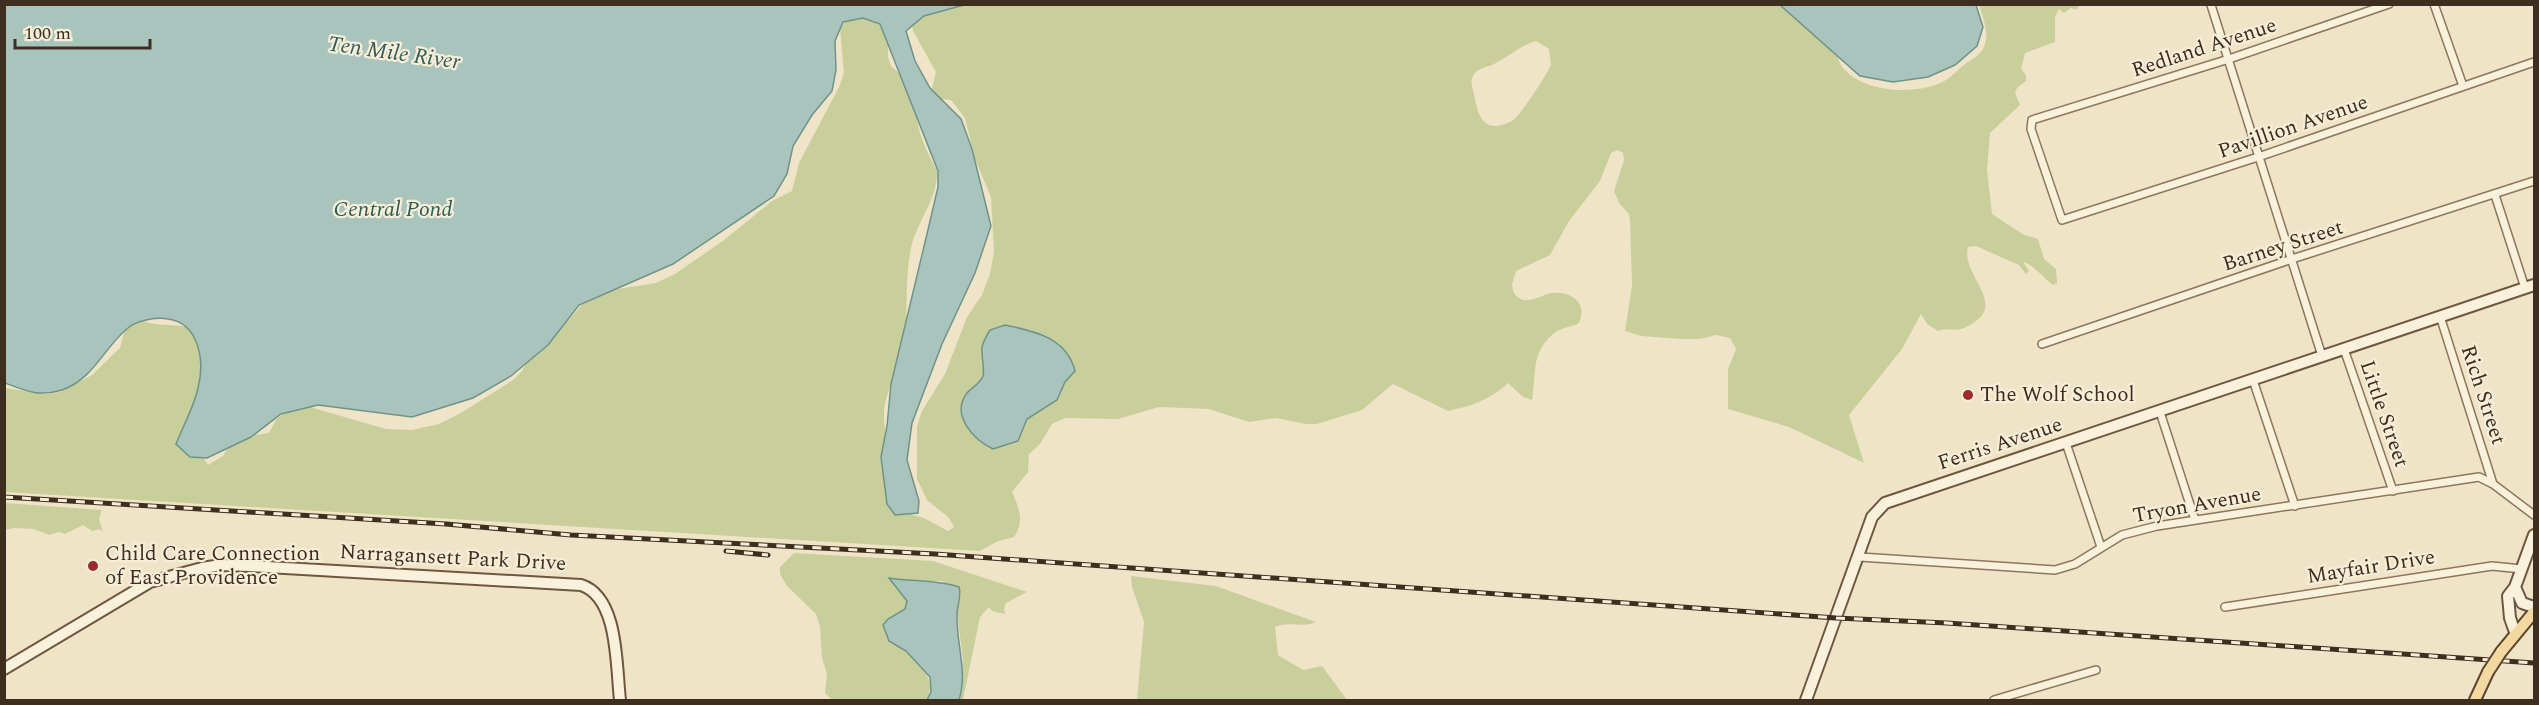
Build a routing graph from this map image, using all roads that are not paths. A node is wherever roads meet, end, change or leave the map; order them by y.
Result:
1 (2389, 4) edge
2 (2434, 4) edge
3 (2211, 5) edge
4 (2229, 59) junction
5 (2535, 62) edge
6 (2463, 86) junction
7 (2260, 156) junction
8 (2535, 182) edge
9 (2495, 195) junction
10 (2062, 220) joint
11 (2292, 260) junction
12 (2530, 286) edge
13 (2440, 316) junction
14 (2042, 344) dead end
15 (2344, 349) junction
16 (2322, 356) junction
17 (2253, 380) junction
18 (2160, 412) junction
19 (2066, 443) junction
20 (2493, 484) junction
21 (2393, 491) junction
22 (2295, 506) junction
23 (2535, 515) edge
24 (2195, 520) junction
25 (2535, 535) edge
26 (2101, 547) junction
27 (1860, 558) junction
28 (2522, 569) junction
29 (2515, 587) junction
30 (2225, 607) dead end
31 (2535, 607) edge
32 (2535, 612) edge
33 (2515, 632) junction
34 (4, 669) edge
35 (2096, 670) dead end
36 (620, 700) edge
37 (1806, 700) edge
38 (1994, 700) edge
39 (2475, 700) edge

1 - 4 street, Redland Avenue
2 - 6 street
3 - 4 street
4 - 7 street
4 - 10 street, Redland Avenue
5 - 6 street, Pavillion Avenue
6 - 7 street, Pavillion Avenue
7 - 10 street, Pavillion Avenue
7 - 11 street
8 - 9 street, Barney Street
9 - 11 street, Barney Street
9 - 12 street
11 - 14 street, Barney Street
11 - 16 street
12 - 13 street, Ferris Avenue
13 - 15 street, Ferris Avenue
13 - 20 street, Rich Street
15 - 16 street, Ferris Avenue
15 - 21 street, Little Street
16 - 17 street, Ferris Avenue
17 - 18 street, Ferris Avenue
17 - 22 street
18 - 19 street, Ferris Avenue
18 - 24 street
19 - 26 street
19 - 27 street, Ferris Avenue
20 - 21 street, Tryon Avenue
20 - 23 street, Tryon Avenue
21 - 22 street, Tryon Avenue
22 - 24 street, Tryon Avenue
24 - 26 street, Tryon Avenue
25 - 28 street
26 - 27 street, Tryon Avenue
27 - 37 street, Ferris Avenue
28 - 29 street
28 - 30 street, Mayfair Drive
29 - 31 street
29 - 33 street
32 - 33 main road
33 - 39 main road, bridge
34 - 36 street, Narragansett Park Drive
35 - 38 street

